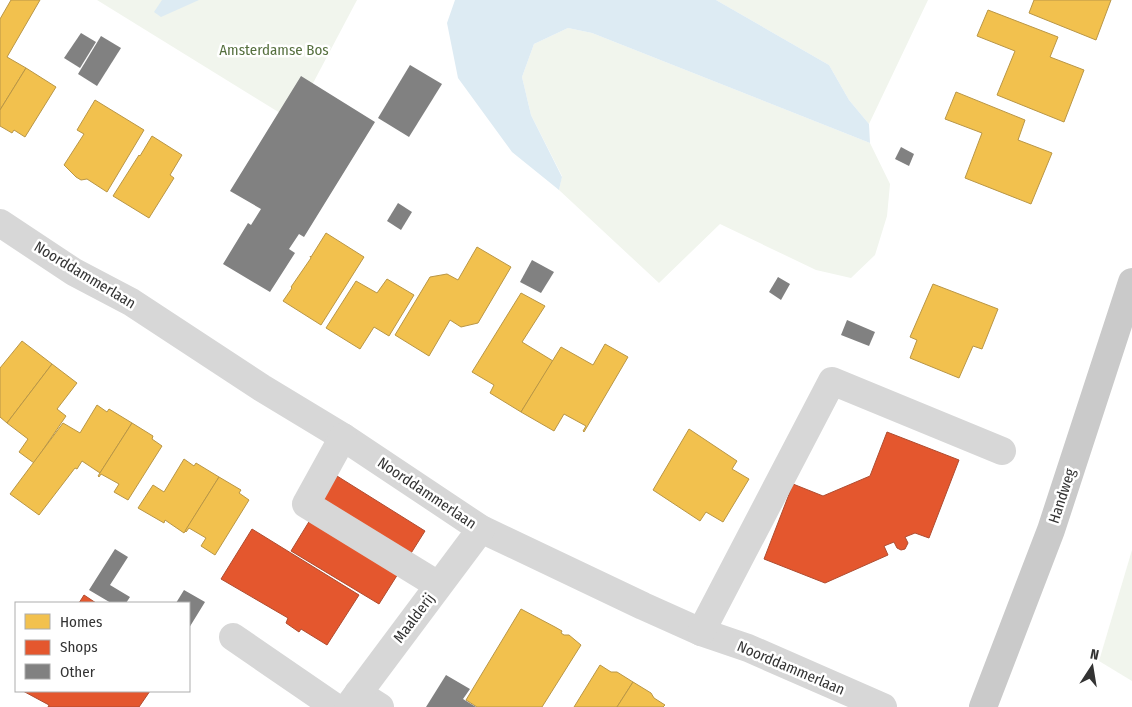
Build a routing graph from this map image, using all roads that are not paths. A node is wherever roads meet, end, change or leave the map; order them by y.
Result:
1 (0, 223) edge
2 (1132, 282) edge
3 (343, 437) junction
4 (1002, 451) dead end
5 (481, 529) junction
6 (438, 585) junction
7 (701, 632) junction
8 (233, 637) dead end
9 (362, 702) edge
10 (335, 707) edge
11 (883, 707) edge
12 (983, 707) edge

1 - 3 street, Noorddammerlaan
2 - 12 main road, Handweg
3 - 5 street, Noorddammerlaan
3 - 6 street
4 - 7 street
5 - 6 street, Maalderij
5 - 7 street, Noorddammerlaan
6 - 9 street, Maalderij
7 - 11 street, Noorddammerlaan
8 - 10 street

